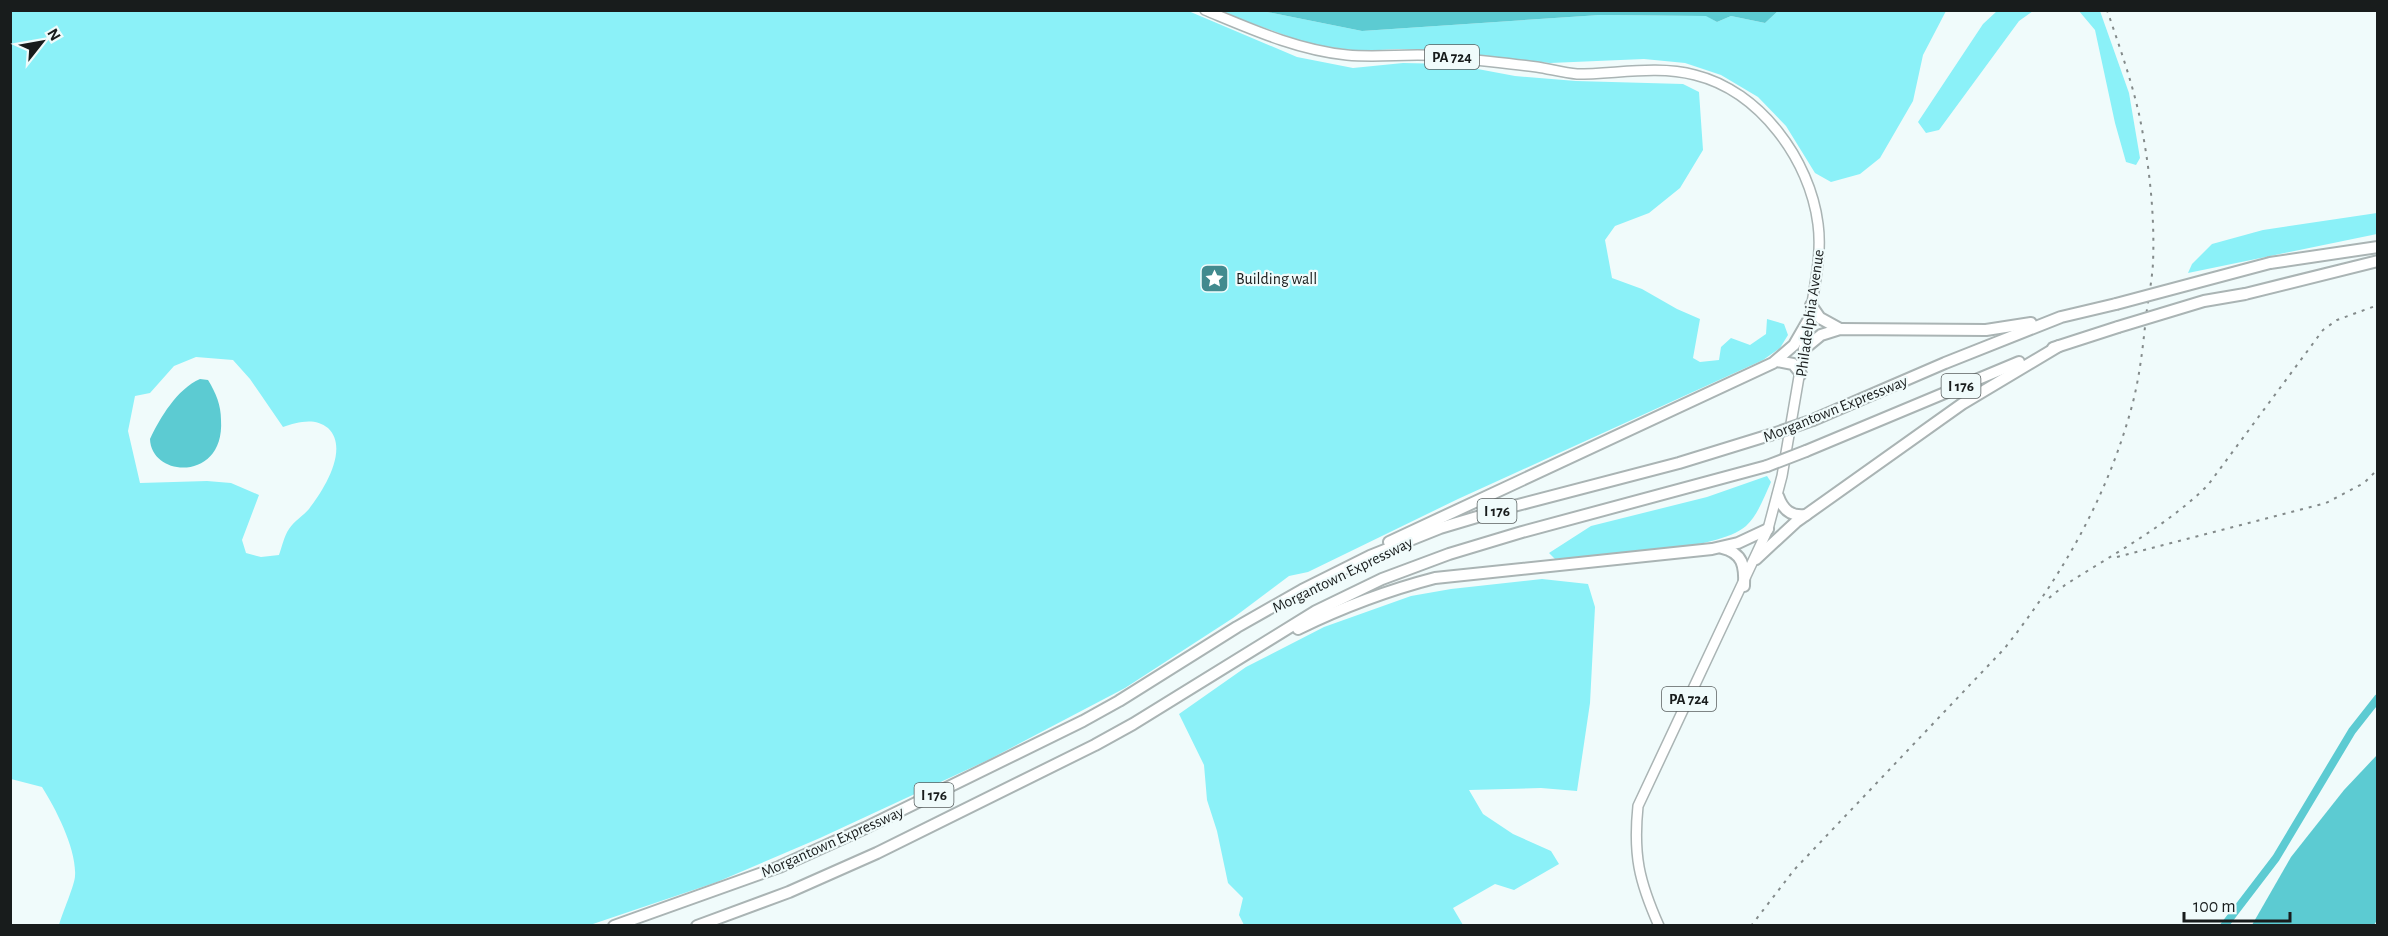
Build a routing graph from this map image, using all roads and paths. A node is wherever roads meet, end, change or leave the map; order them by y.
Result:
1 (1205, 10) edge
2 (2378, 242) edge
3 (2378, 247) edge
4 (2314, 256) junction
5 (2378, 261) edge
6 (2378, 267) edge
7 (2298, 280) junction
8 (1811, 305) junction
9 (2061, 317) junction
10 (1809, 319) junction
11 (1840, 329) junction
12 (2059, 346) junction
13 (1804, 349) junction
14 (1777, 361) junction
15 (1801, 374) junction
16 (1778, 496) junction
17 (1806, 515) junction
18 (1768, 529) junction
19 (1719, 547) junction
20 (1756, 559) junction
21 (1744, 585) junction
22 (1237, 627) junction
23 (1252, 651) junction
24 (614, 926) edge
25 (697, 926) edge
26 (1659, 926) edge

1 - 8 main road, Philadelphia Avenue / PA 724
2 - 4 highway
3 - 4 highway
4 - 9 highway, Morgantown Expressway / I 176, bridge
5 - 7 highway
6 - 7 highway
7 - 12 highway, Morgantown Expressway / I 176, bridge
8 - 10 main road, Philadelphia Avenue / PA 724
8 - 11 highway
9 - 11 highway
9 - 22 highway, Morgantown Expressway / I 176, bridge
10 - 13 main road, Philadelphia Avenue / PA 724
10 - 14 highway
11 - 13 highway
12 - 17 highway
12 - 23 highway, Morgantown Expressway / I 176, bridge
13 - 15 main road, Philadelphia Avenue / PA 724
14 - 15 highway
14 - 22 highway
15 - 16 main road, Philadelphia Avenue / PA 724
16 - 17 highway
16 - 18 main road, Philadelphia Avenue / PA 724
17 - 20 highway
18 - 19 highway
18 - 20 main road, Philadelphia Avenue / PA 724
19 - 21 highway
19 - 23 highway
20 - 21 main road, Philadelphia Avenue / PA 724
21 - 26 main road, Philadelphia Avenue / PA 724
22 - 24 highway, Morgantown Expressway / I 176
23 - 25 highway, Morgantown Expressway / I 176

